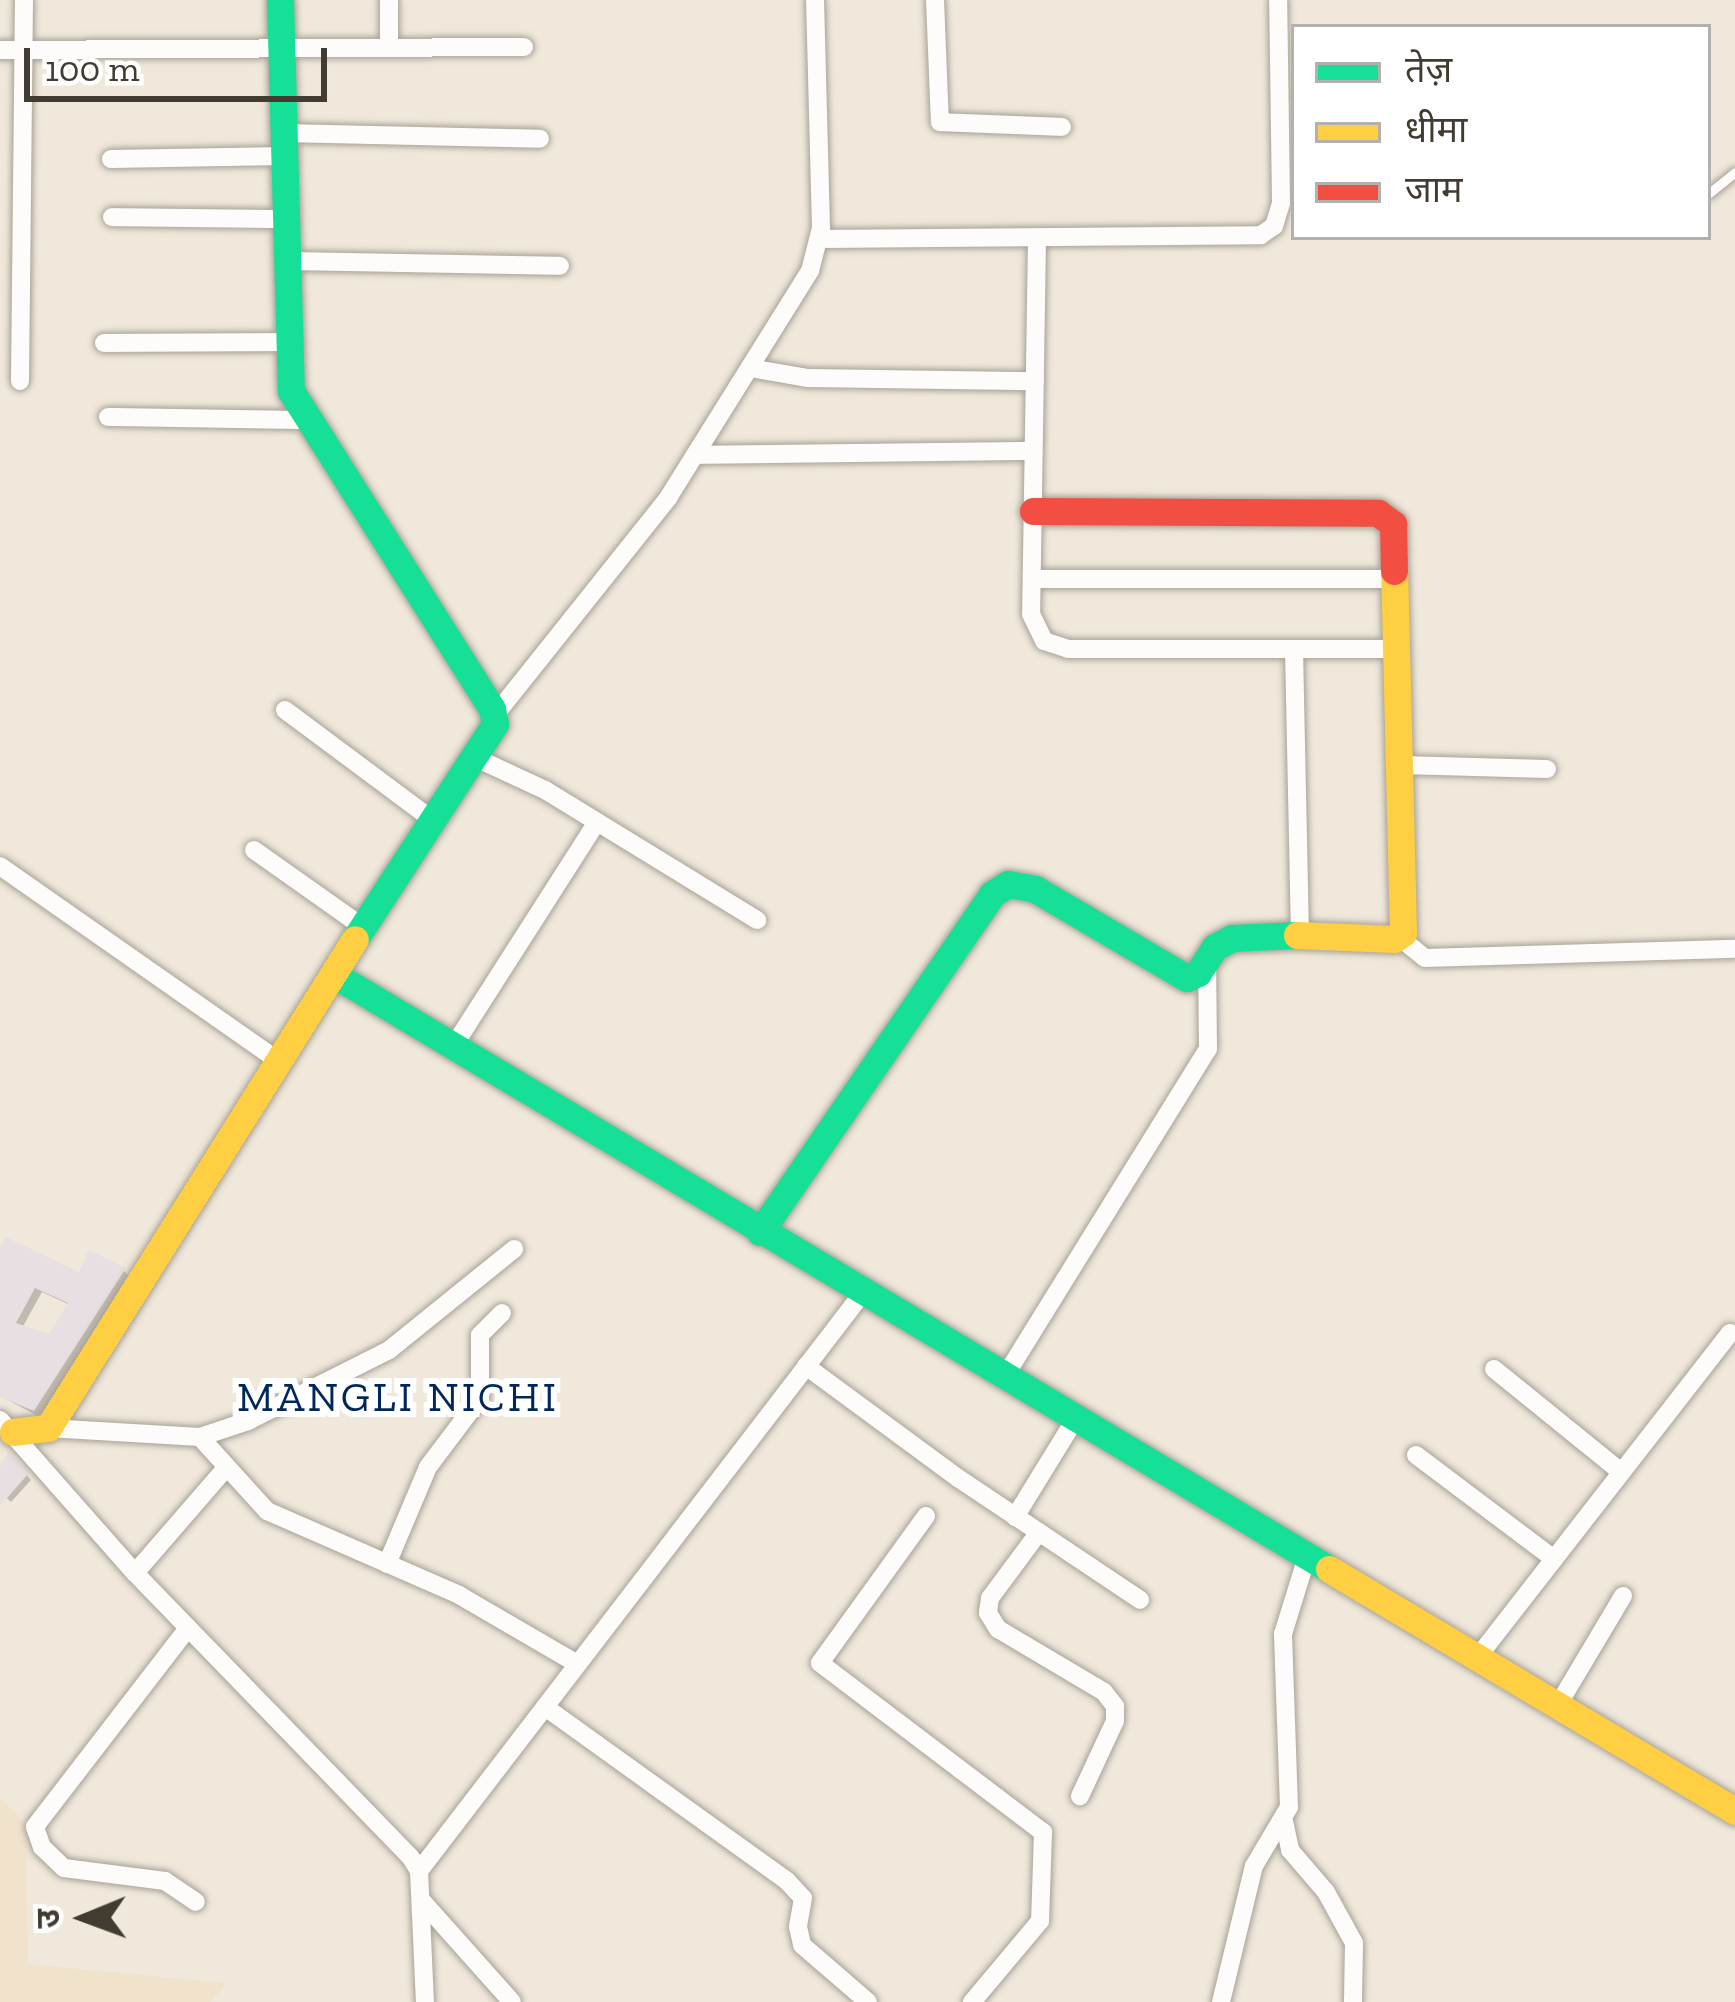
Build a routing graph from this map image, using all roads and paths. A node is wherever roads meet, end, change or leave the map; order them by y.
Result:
1 (24, 0) edge
2 (280, 0) edge
3 (389, 0) edge
4 (815, 0) edge
5 (935, 0) edge
6 (1278, 0) edge
7 (524, 47) dead end
8 (389, 48) junction
9 (0, 50) edge
10 (24, 50) junction
11 (282, 51) junction
12 (1062, 128) dead end
13 (540, 139) dead end
14 (284, 144) junction
15 (110, 159) dead end
16 (1735, 172) edge
17 (1711, 192) edge
18 (1287, 210) edge
19 (112, 217) dead end
20 (285, 219) junction
21 (819, 239) junction
22 (1037, 239) junction
23 (286, 261) junction
24 (560, 266) dead end
25 (287, 342) junction
26 (104, 343) dead end
27 (750, 368) junction
28 (20, 381) dead end
29 (1035, 381) junction
30 (108, 417) dead end
31 (306, 420) junction
32 (1034, 451) junction
33 (695, 454) junction
34 (1033, 511) junction
35 (1032, 579) junction
36 (1397, 579) junction
37 (1294, 649) junction
38 (1398, 649) junction
39 (285, 710) dead end
40 (495, 715) junction
41 (476, 758) junction
42 (1401, 765) junction
43 (1546, 769) dead end
44 (434, 821) junction
45 (596, 822) junction
46 (254, 850) dead end
47 (0, 866) edge
48 (757, 920) dead end
49 (364, 928) junction
50 (1300, 935) junction
51 (1400, 938) junction
52 (1735, 949) edge
53 (1207, 958) junction
54 (333, 974) junction
55 (453, 1047) junction
56 (276, 1059) junction
57 (760, 1232) junction
58 (514, 1249) dead end
59 (865, 1290) junction
60 (502, 1313) dead end
61 (1730, 1333) dead end
62 (806, 1366) junction
63 (1494, 1369) dead end
64 (1005, 1376) junction
65 (1076, 1418) junction
66 (6, 1426) edge
67 (48, 1428) junction
68 (200, 1436) junction
69 (1415, 1455) dead end
70 (226, 1468) junction
71 (1621, 1472) junction
72 (926, 1516) dead end
73 (1015, 1516) junction
74 (1039, 1532) junction
75 (1308, 1553) junction
76 (1554, 1558) junction
77 (387, 1564) junction
78 (134, 1573) junction
79 (1623, 1596) dead end
80 (1139, 1600) dead end
81 (188, 1628) junction
82 (1477, 1658) junction
83 (577, 1663) junction
84 (1558, 1706) junction
85 (545, 1707) junction
86 (1080, 1796) dead end
87 (1735, 1811) edge
88 (1284, 1821) junction
89 (419, 1871) junction
90 (422, 1901) junction
91 (196, 1902) dead end
92 (975, 2001) edge
93 (424, 2002) edge
94 (512, 2002) edge
95 (868, 2002) edge
96 (1221, 2002) edge
97 (1353, 2002) edge

1 - 10 street
2 - 11 street
3 - 8 street
4 - 21 street
5 - 12 street
6 - 18 street
7 - 8 street
8 - 11 street
9 - 10 street
10 - 11 street
10 - 28 street
11 - 14 street
13 - 14 street
14 - 15 street
14 - 20 street
16 - 17 lane
18 - 22 street
19 - 20 street
20 - 23 street
21 - 22 street
21 - 27 street
22 - 29 street
23 - 24 street
23 - 25 street
25 - 26 street
25 - 31 street
27 - 29 street
27 - 33 street
29 - 32 street
30 - 31 street
31 - 40 street
32 - 33 street
32 - 34 street
33 - 40 street
34 - 35 street
34 - 36 street
35 - 36 street
35 - 37 street
36 - 38 street
37 - 38 street
37 - 50 street
38 - 42 street
39 - 44 street
40 - 41 street
41 - 44 street
41 - 45 street
42 - 43 street
42 - 51 street
44 - 49 street
45 - 48 street
45 - 55 street
46 - 49 street
47 - 56 street
49 - 54 street
50 - 51 street
50 - 53 street
51 - 52 street
53 - 57 street
53 - 64 street
54 - 55 street
54 - 56 street
55 - 57 street
56 - 67 street
57 - 59 street
58 - 68 street
59 - 62 street
59 - 64 street
60 - 77 street
61 - 71 street
62 - 73 street
62 - 83 street
63 - 71 street
64 - 65 street
65 - 73 street
65 - 75 street
66 - 67 street
66 - 78 street
67 - 68 street
68 - 70 street
69 - 76 street
70 - 77 street
70 - 78 street
71 - 76 street
72 - 92 street
73 - 74 street
74 - 80 street
74 - 86 street
75 - 82 street
75 - 88 street
76 - 82 street
77 - 83 street
78 - 81 street
79 - 84 street
81 - 89 street
81 - 91 street
82 - 84 street
83 - 85 street
84 - 87 street
85 - 89 street
85 - 95 street
88 - 96 street
88 - 97 street
89 - 90 street
90 - 93 street
90 - 94 street

